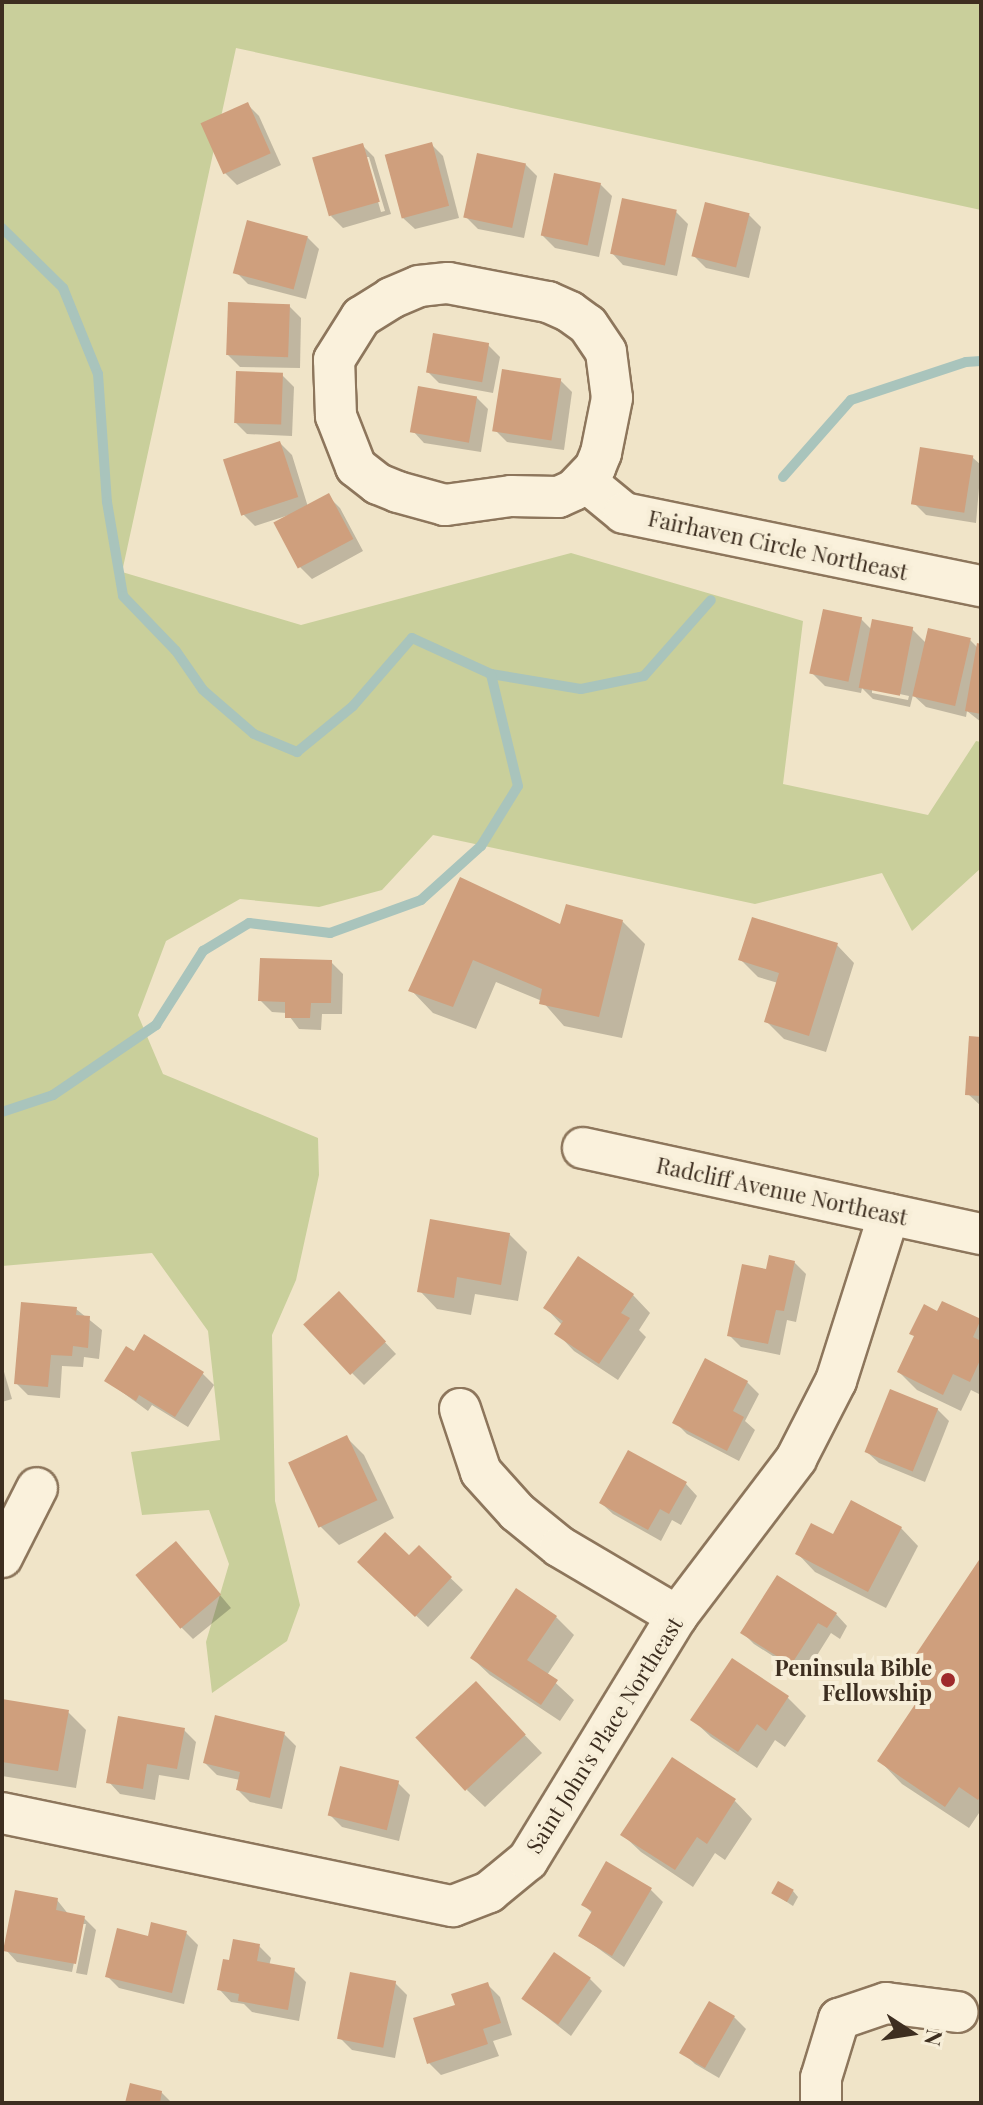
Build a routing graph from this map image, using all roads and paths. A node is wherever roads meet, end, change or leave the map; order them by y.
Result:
1 (585, 481) junction
2 (981, 586) edge
3 (583, 1148) dead end
4 (889, 1214) junction
5 (981, 1234) edge
6 (460, 1409) dead end
7 (37, 1488) dead end
8 (2, 1557) edge
9 (677, 1616) junction
10 (2, 1813) edge
11 (957, 2012) dead end
12 (821, 2103) edge

1 - 1 street
1 - 2 street, Fairhaven Circle Northeast
3 - 4 street, Radcliff Avenue Northeast
4 - 5 street, Radcliff Avenue Northeast
4 - 9 street, Saint John's Place Northeast
6 - 9 street
7 - 8 street
9 - 10 street, Saint John's Place Northeast
11 - 12 street

